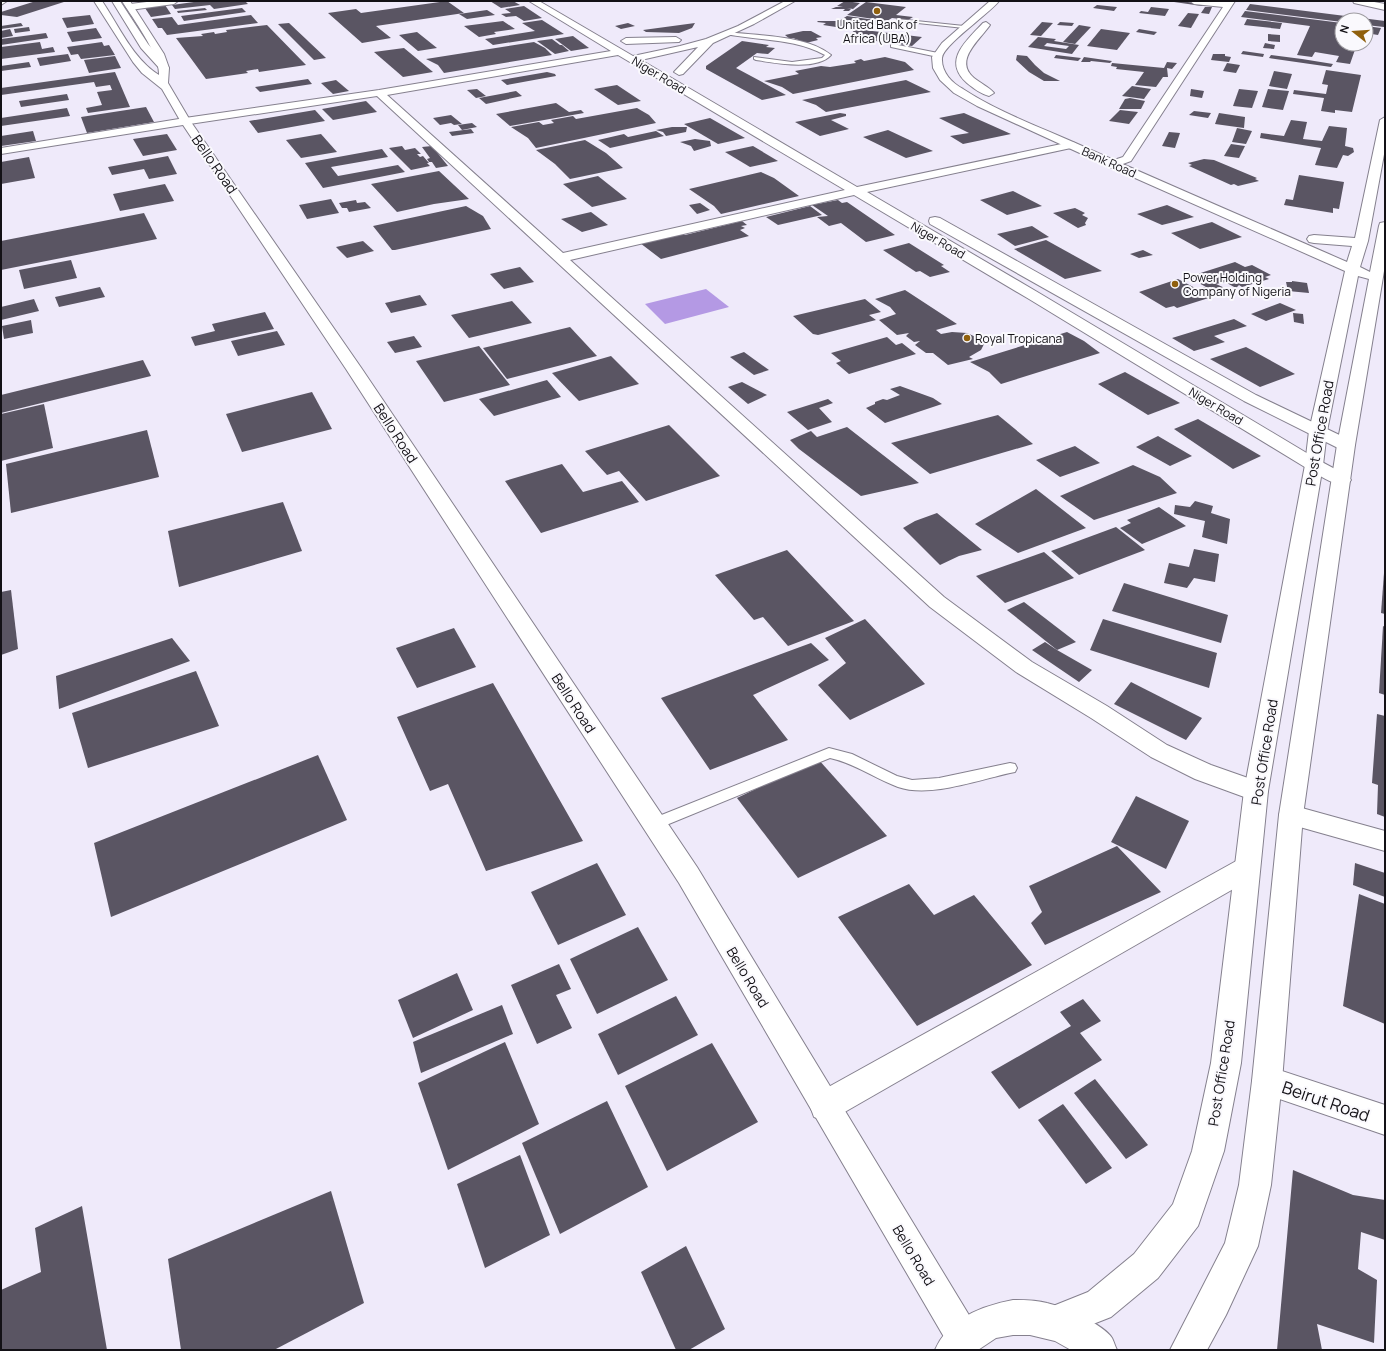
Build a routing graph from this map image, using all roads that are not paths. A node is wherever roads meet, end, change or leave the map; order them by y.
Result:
1 (98, 1) edge
2 (108, 1) edge
3 (116, 1) edge
4 (146, 1) edge
5 (174, 1) edge
6 (533, 1) edge
7 (553, 1) edge
8 (774, 1) edge
9 (791, 1) edge
10 (1194, 1) edge
11 (1358, 1) edge
12 (1378, 1) edge
13 (1385, 2) edge
14 (998, 3) edge
15 (1230, 3) edge
16 (128, 4) edge
17 (1385, 7) edge
18 (899, 20) dead end
19 (964, 27) junction
20 (728, 33) junction
21 (683, 40) junction
22 (709, 41) junction
23 (893, 46) dead end
24 (141, 47) junction
25 (632, 52) junction
26 (938, 55) junction
27 (756, 58) dead end
28 (144, 70) junction
29 (679, 72) junction
30 (164, 76) junction
31 (692, 80) dead end
32 (379, 93) junction
33 (1001, 100) dead end
34 (1385, 120) edge
35 (186, 121) junction
36 (1077, 139) junction
37 (1, 151) edge
38 (1127, 159) junction
39 (1112, 164) junction
40 (856, 175) dead end
41 (876, 187) junction
42 (855, 191) junction
43 (890, 195) dead end
44 (1221, 199) dead end
45 (925, 215) dead end
46 (1385, 226) edge
47 (1300, 233) dead end
48 (561, 258) junction
49 (1365, 262) junction
50 (1056, 290) junction
51 (1034, 296) junction
52 (1318, 431) junction
53 (1346, 445) junction
54 (1314, 465) junction
55 (1342, 480) junction
56 (1010, 768) dead end
57 (1256, 791) junction
58 (1291, 815) junction
59 (654, 824) junction
60 (1385, 841) edge
61 (1247, 868) junction
62 (1267, 1081) junction
63 (825, 1106) junction
64 (1385, 1120) edge
65 (1055, 1322) junction
66 (958, 1344) edge
67 (1099, 1350) edge
68 (1188, 1350) edge

1 - 28 main road, Bello Road
2 - 24 main road
3 - 24 main road
4 - 16 main road
5 - 16 main road
6 - 25 main road, Niger Road
7 - 25 main road, Niger Road
8 - 21 main road
9 - 20 main road
10 - 15 main road
11 - 17 main road
12 - 13 main road
14 - 19 main road
14 - 33 main road
15 - 38 main road
16 - 30 main road, Bello Road
18 - 19 lane
19 - 26 main road
20 - 22 main road
20 - 27 lane
21 - 25 main road
21 - 25 main road
22 - 25 main road
22 - 29 main road
23 - 26 lane
24 - 28 main road
24 - 30 main road
25 - 29 main road, Niger Road
25 - 32 main road
25 - 42 main road, Niger Road
26 - 36 main road, Bank Road
28 - 30 main road, Bello Road
29 - 31 main road, Niger Road
30 - 35 main road, Bello Road
32 - 35 main road
32 - 48 main road
34 - 49 main road, Post Office Road
35 - 37 main road
35 - 59 main road, Bello Road
36 - 38 main road, Bank Road
36 - 39 main road, Bank Road
36 - 41 main road
38 - 39 main road
38 - 44 main road, Bank Road
39 - 49 main road, Bank Road
40 - 41 main road
41 - 42 main road
41 - 43 main road
42 - 48 main road
42 - 51 main road, Niger Road
45 - 50 main road, Niger Road
46 - 49 main road, Post Office Road
47 - 49 main road
48 - 57 main road
49 - 52 main road, Post Office Road
49 - 53 main road, Post Office Road
50 - 51 main road
50 - 52 main road, Niger Road
51 - 54 main road, Niger Road
52 - 53 main road, Niger Road
52 - 54 main road, Post Office Road
53 - 55 main road, Post Office Road
54 - 55 main road, Niger Road
54 - 57 main road, Post Office Road
55 - 58 main road, Post Office Road
56 - 59 lane
57 - 61 main road, Post Office Road
58 - 60 main road
58 - 62 main road, Post Office Road
59 - 63 main road, Bello Road
61 - 63 main road
61 - 65 main road, Post Office Road
62 - 64 main road, Beirut Road
62 - 68 main road, Post Office Road
63 - 66 main road, Bello Road
65 - 66 main road
65 - 67 main road

